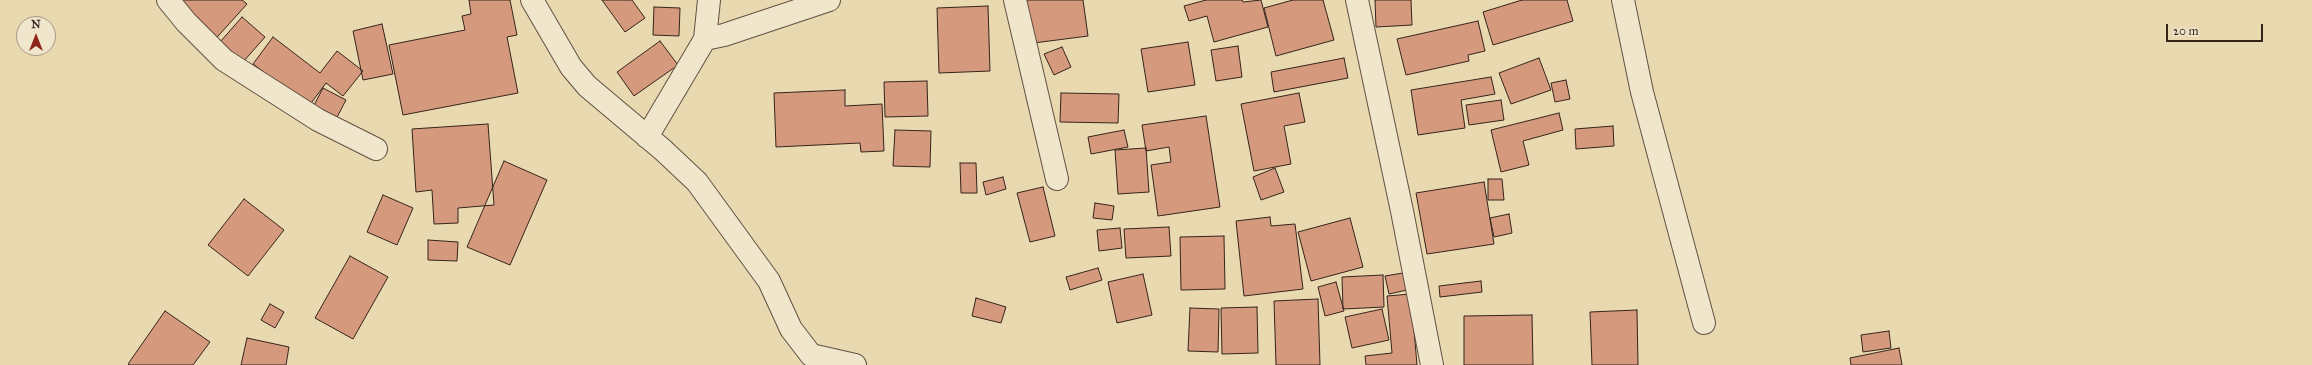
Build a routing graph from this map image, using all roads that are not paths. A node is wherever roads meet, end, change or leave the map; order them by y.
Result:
1 (168, 0) edge
2 (532, 0) edge
3 (709, 0) edge
4 (829, 0) edge
5 (1015, 0) edge
6 (1357, 0) edge
7 (1623, 0) edge
8 (705, 39) junction
9 (648, 137) junction
10 (376, 149) dead end
11 (1057, 179) dead end
12 (1704, 323) dead end
13 (813, 360) edge
14 (855, 365) edge
15 (1432, 365) edge

1 - 10 street
2 - 9 street
3 - 8 street
4 - 8 street
5 - 11 street
6 - 15 street
7 - 12 street
8 - 9 street
9 - 13 street
13 - 14 street

